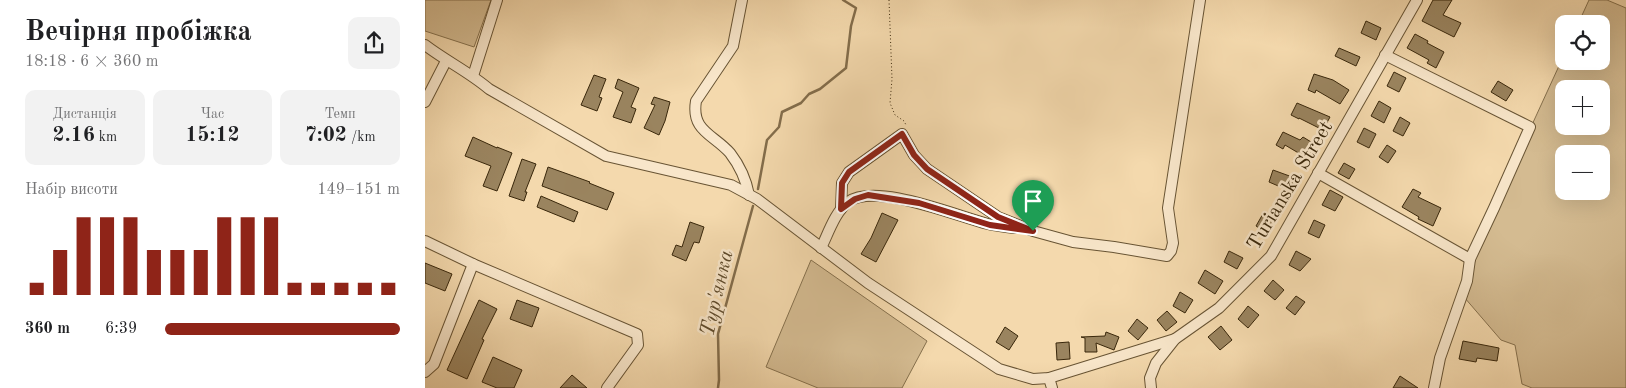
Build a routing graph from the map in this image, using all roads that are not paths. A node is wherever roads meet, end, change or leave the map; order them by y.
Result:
1 (497, 0) edge
2 (742, 0) edge
3 (1201, 0) edge
4 (1417, 0) edge
5 (425, 45) edge
6 (1385, 55) junction
7 (446, 61) junction
8 (473, 76) junction
9 (425, 102) edge
10 (1318, 173) junction
11 (749, 195) junction
12 (841, 209) junction
13 (1033, 231) junction
14 (425, 241) edge
15 (821, 248) junction
16 (1470, 259) junction
17 (473, 264) junction
18 (1175, 340) junction
19 (425, 372) edge
20 (1033, 379) junction
21 (1051, 383) edge
22 (607, 388) edge
23 (1024, 388) edge
24 (1151, 388) edge
25 (1434, 388) edge

1 - 8 street
2 - 11 street
3 - 13 street
4 - 6 street, Turianska Street
5 - 7 street
6 - 10 street, Turianska Street
6 - 16 street
7 - 8 street
7 - 9 street
8 - 11 street
10 - 16 street
10 - 18 street, Turianska Street
11 - 15 street
12 - 13 street
12 - 13 street
12 - 15 street
14 - 17 street
15 - 20 street
16 - 25 street
17 - 19 street
17 - 22 street
18 - 21 street
18 - 24 street, Turianska Street
20 - 21 street
20 - 23 street

